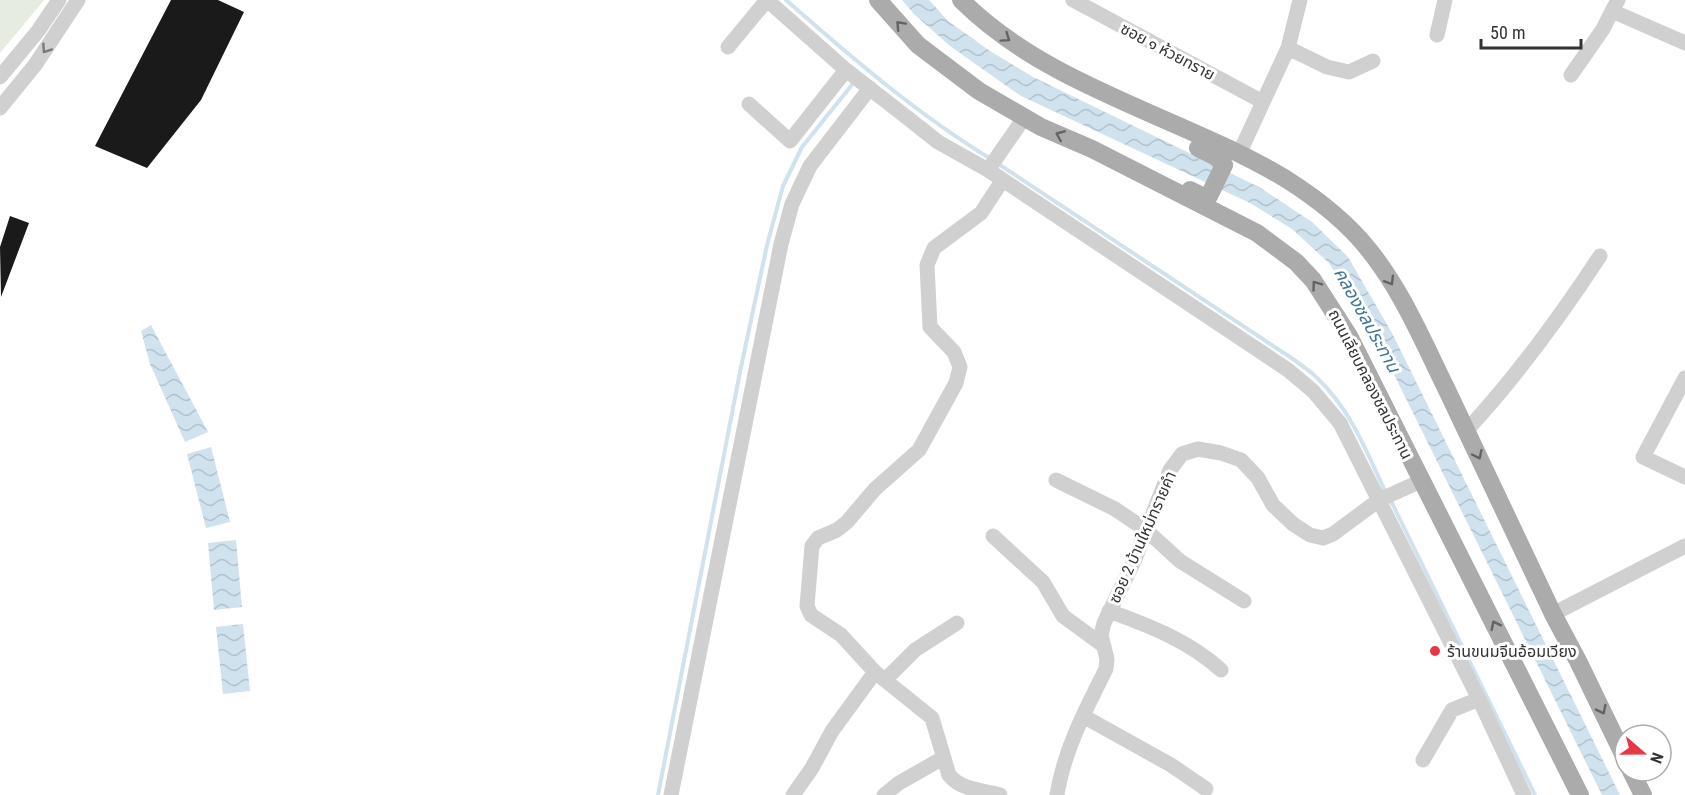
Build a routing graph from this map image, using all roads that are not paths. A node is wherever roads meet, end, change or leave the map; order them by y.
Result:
1 (59, 0) edge
2 (78, 0) edge
3 (767, 0) edge
4 (878, 0) edge
5 (1073, 0) edge
6 (1300, 0) edge
7 (1445, 0) edge
8 (965, 1) edge
9 (1615, 5) edge
10 (1437, 34) dead end
11 (1685, 43) edge
12 (728, 46) dead end
13 (1288, 48) junction
14 (1373, 61) dead end
15 (850, 73) junction
16 (1571, 75) dead end
17 (0, 77) edge
18 (870, 88) junction
19 (1263, 102) junction
20 (749, 104) dead end
21 (0, 108) edge
22 (1024, 118) junction
23 (1092, 149) junction
24 (1232, 163) junction
25 (990, 167) junction
26 (1002, 182) junction
27 (1216, 197) junction
28 (1600, 256) dead end
29 (1296, 262) junction
30 (1685, 378) edge
31 (1467, 430) junction
32 (1685, 477) edge
33 (1056, 480) dead end
34 (1420, 481) junction
35 (1382, 498) junction
36 (1146, 531) junction
37 (993, 536) dead end
38 (1685, 546) edge
39 (1244, 601) dead end
40 (1109, 611) junction
41 (1553, 614) junction
42 (957, 623) dead end
43 (1104, 646) junction
44 (1221, 670) dead end
45 (880, 676) junction
46 (1479, 699) junction
47 (1083, 716) junction
48 (1613, 733) edge
49 (943, 758) junction
50 (1423, 760) dead end
51 (1206, 789) dead end
52 (671, 795) edge
53 (793, 795) edge
54 (885, 795) edge
55 (1000, 795) edge
56 (1057, 795) edge
57 (1524, 795) edge
58 (1580, 795) edge

1 - 17 street
2 -> 21 street
3 - 12 street
3 - 15 street
22 -> 4 main road, ถนนเลียบคลองชลประทาน
5 - 19 street, ซอย ๑ ห้วยทราย
6 - 13 street
7 - 10 street
8 -> 24 main road
9 - 11 street
9 - 16 street
13 - 14 street
13 - 19 street
15 - 18 street
15 - 20 street
18 - 25 street
18 - 52 street
19 - 24 street
23 -> 22 main road, ถนนเลียบคลองชลประทาน
22 - 25 street
23 - 27 main road
23 - 29 main road, ถนนเลียบคลองชลประทาน
24 - 27 main road
24 -> 31 main road
25 - 26 street
26 - 35 street
26 - 45 street
27 - 29 main road
28 - 31 street
34 -> 29 main road, ถนนเลียบคลองชลประทาน
30 - 32 street
31 -> 41 main road
33 - 36 street
34 - 35 street, ซอย 2 บ้านใหม่ทรายคำ
58 -> 34 main road, ถนนเลียบคลองชลประทาน
35 - 36 street, ซอย 2 บ้านใหม่ทรายคำ
35 - 46 street
36 - 39 street
36 - 40 street, ซอย 2 บ้านใหม่ทรายคำ
37 - 43 street
38 - 41 street
40 - 43 street, ซอย 2 บ้านใหม่ทรายคำ
40 - 44 street
41 -> 48 main road
42 - 45 street
43 - 47 street, ซอย 2 บ้านใหม่ทรายคำ
45 - 49 street
45 - 53 street
46 - 50 street
46 - 57 street
47 - 51 street
47 - 56 street, ซอย 2 บ้านใหม่ทรายคำ
49 - 54 street
49 - 55 street

